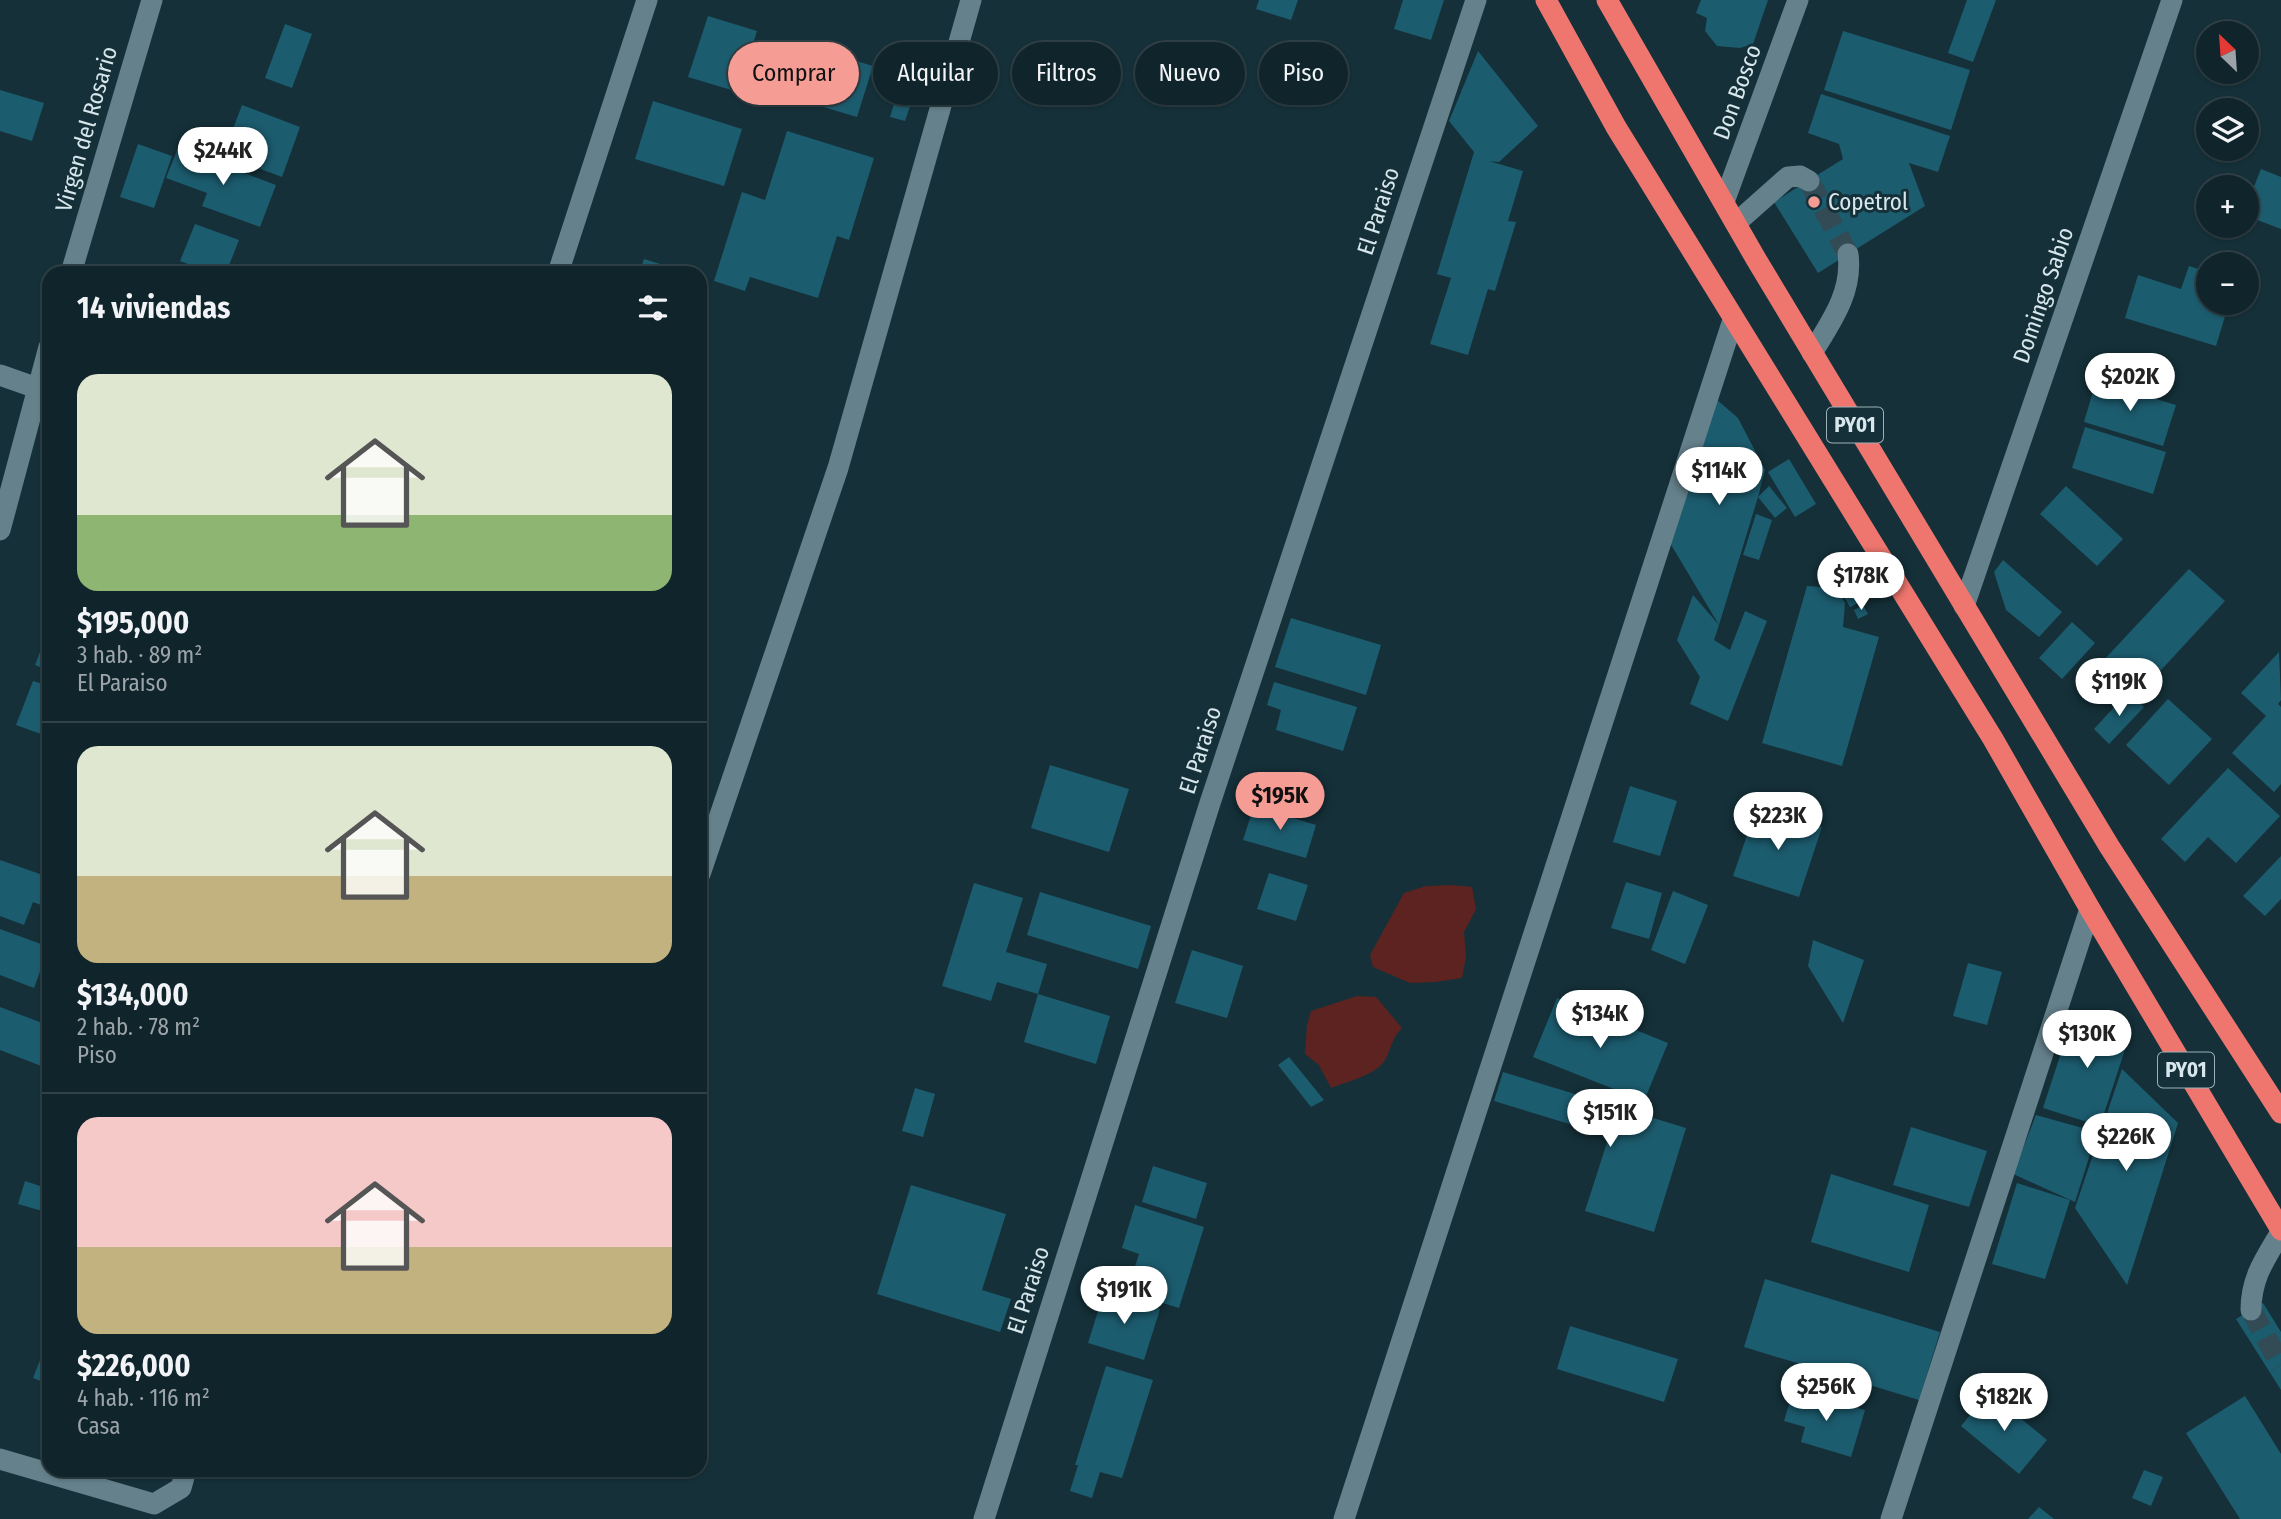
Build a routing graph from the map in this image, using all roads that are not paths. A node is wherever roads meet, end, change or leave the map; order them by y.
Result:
1 (152, 0) edge
2 (647, 0) edge
3 (971, 0) edge
4 (1476, 0) edge
5 (1546, 0) edge
6 (1607, 0) edge
7 (1798, 0) edge
8 (2172, 0) edge
9 (1809, 181) dead end
10 (1724, 202) junction
11 (1735, 223) junction
12 (1847, 254) tunnel mouth
13 (73, 266) edge
14 (560, 266) edge
15 (1733, 320) junction
16 (1812, 353) junction
17 (42, 371) edge
18 (0, 375) edge
19 (37, 388) junction
20 (0, 530) edge
21 (1964, 606) junction
22 (707, 853) edge
23 (2090, 909) junction
24 (2281, 1113) edge
25 (2281, 1231) edge
26 (2251, 1310) tunnel mouth
27 (0, 1459) edge
28 (42, 1471) edge
29 (61, 1477) edge
30 (184, 1477) edge
31 (984, 1519) edge
32 (1344, 1519) edge
33 (1891, 1519) edge

1 - 13 street, Virgen del Rosario
2 - 14 street
3 - 22 street
4 - 31 street, El Paraiso
5 - 15 highway, PY01
6 - 10 highway, PY01
7 - 10 street, Don Bosco
8 - 21 street, Domingo Sabio
9 - 11 street
10 - 11 highway, PY01
11 - 16 highway, PY01
12 - 16 street
15 - 23 highway, PY01
15 - 32 street
16 - 21 highway, PY01
17 - 19 street
18 - 19 street
19 - 20 street
21 - 24 highway, PY01
23 - 25 highway, PY01
23 - 33 street
25 - 26 street
27 - 28 street
29 - 30 street

